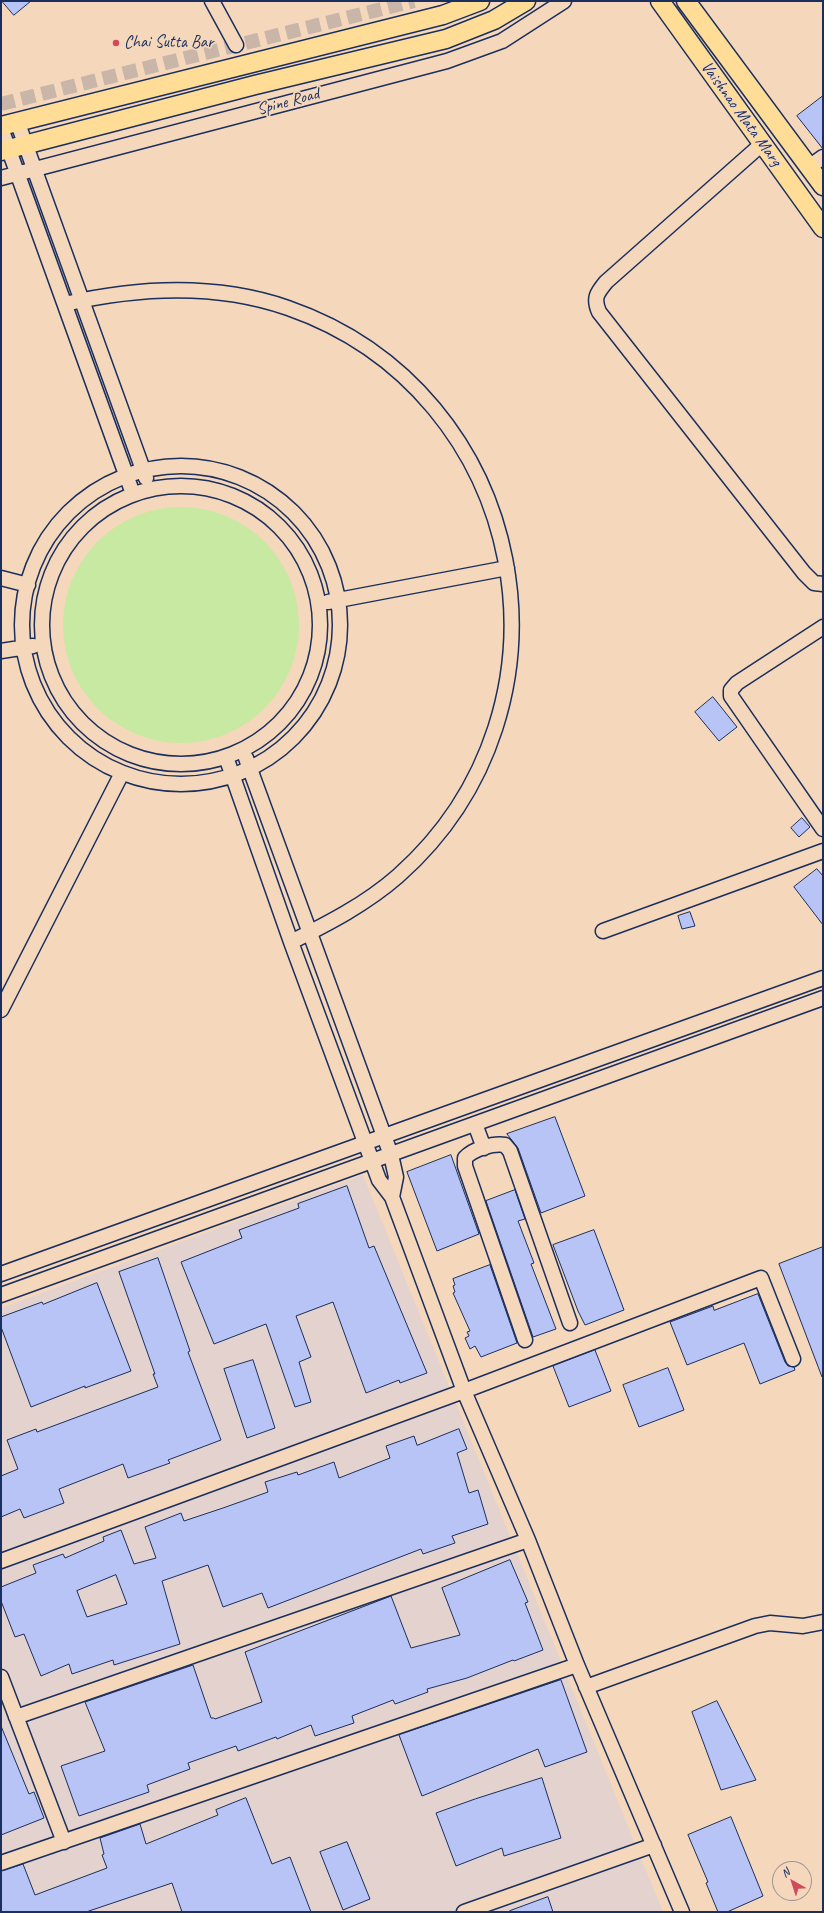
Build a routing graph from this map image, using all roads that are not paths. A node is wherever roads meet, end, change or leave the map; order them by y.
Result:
1 (212, 1) edge
2 (480, 1) edge
3 (526, 1) edge
4 (564, 1) edge
5 (660, 1) edge
6 (686, 1) edge
7 (236, 45) dead end
8 (6, 125) edge
9 (762, 144) junction
10 (26, 145) junction
11 (5, 150) edge
12 (35, 169) junction
13 (818, 172) edge
14 (17, 174) junction
15 (1, 178) edge
16 (797, 192) junction
17 (823, 228) edge
18 (81, 301) junction
19 (65, 304) junction
20 (144, 469) junction
21 (126, 475) junction
22 (149, 489) junction
23 (133, 494) junction
24 (507, 568) junction
25 (1, 578) edge
26 (823, 584) edge
27 (28, 585) junction
28 (338, 601) junction
29 (319, 603) junction
30 (823, 627) edge
31 (43, 644) junction
32 (24, 647) junction
33 (1, 651) edge
34 (243, 749) junction
35 (226, 757) junction
36 (250, 767) junction
37 (122, 773) junction
38 (232, 774) junction
39 (823, 830) edge
40 (823, 850) edge
41 (603, 931) dead end
42 (310, 932) junction
43 (291, 942) junction
44 (823, 978) edge
45 (823, 998) edge
46 (1, 1010) edge
47 (475, 1124) junction
48 (384, 1137) junction
49 (366, 1143) junction
50 (484, 1148) junction
51 (391, 1155) junction
52 (373, 1161) junction
53 (392, 1197) junction
54 (1, 1274) edge
55 (1, 1295) edge
56 (570, 1323) dead end
57 (524, 1340) dead end
58 (793, 1359) dead end
59 (464, 1391) junction
60 (528, 1540) junction
61 (1, 1561) edge
62 (823, 1622) edge
63 (577, 1665) junction
64 (1, 1676) edge
65 (586, 1687) junction
66 (16, 1717) junction
67 (64, 1842) junction
68 (654, 1845) junction
69 (1, 1863) edge
70 (464, 1912) edge
71 (682, 1912) edge

1 - 7 street
2 - 8 main road
3 - 10 main road, Spine Road
4 - 12 street, Spine Road
5 - 9 main road, Vaishnao Mata Marg
6 - 13 main road, Vaishnao Mata Marg
8 - 10 street
8 - 11 street
9 - 16 main road, Vaishnao Mata Marg
9 - 26 street
10 - 11 main road, Spine Road
10 - 12 street
11 - 14 street
12 - 14 street, Spine Road
12 - 18 street
13 - 16 main road
14 - 15 street, Spine Road
14 - 19 street
16 - 17 main road, Vaishnao Mata Marg
18 - 19 street
18 - 20 street
18 - 24 street
19 - 21 street
20 - 21 street
20 - 22 street
20 - 28 street
21 - 23 street
21 - 27 street
22 - 23 street
22 - 29 street
23 - 31 street
24 - 28 street
24 - 42 street
25 - 27 street
27 - 32 street
28 - 29 street
28 - 36 street
29 - 34 street
30 - 39 street
31 - 32 street
31 - 35 street
32 - 33 street
32 - 37 street
34 - 35 street
34 - 36 street
35 - 38 street
36 - 38 street
36 - 42 street
37 - 38 street
37 - 46 street
38 - 43 street
40 - 41 street
42 - 43 street
42 - 48 street
43 - 49 street
44 - 48 street
45 - 47 street
47 - 50 street
47 - 51 street
48 - 49 street
48 - 51 street
49 - 52 street
49 - 54 street
50 - 56 street
50 - 57 street
51 - 52 street
51 - 53 street
52 - 53 street
52 - 55 street
53 - 59 street
58 - 59 street
59 - 60 street
59 - 61 street
60 - 63 street
60 - 66 street
62 - 65 street
63 - 65 street
63 - 67 street
64 - 66 street
65 - 68 street
66 - 67 street
67 - 69 street
68 - 70 street
68 - 71 street

